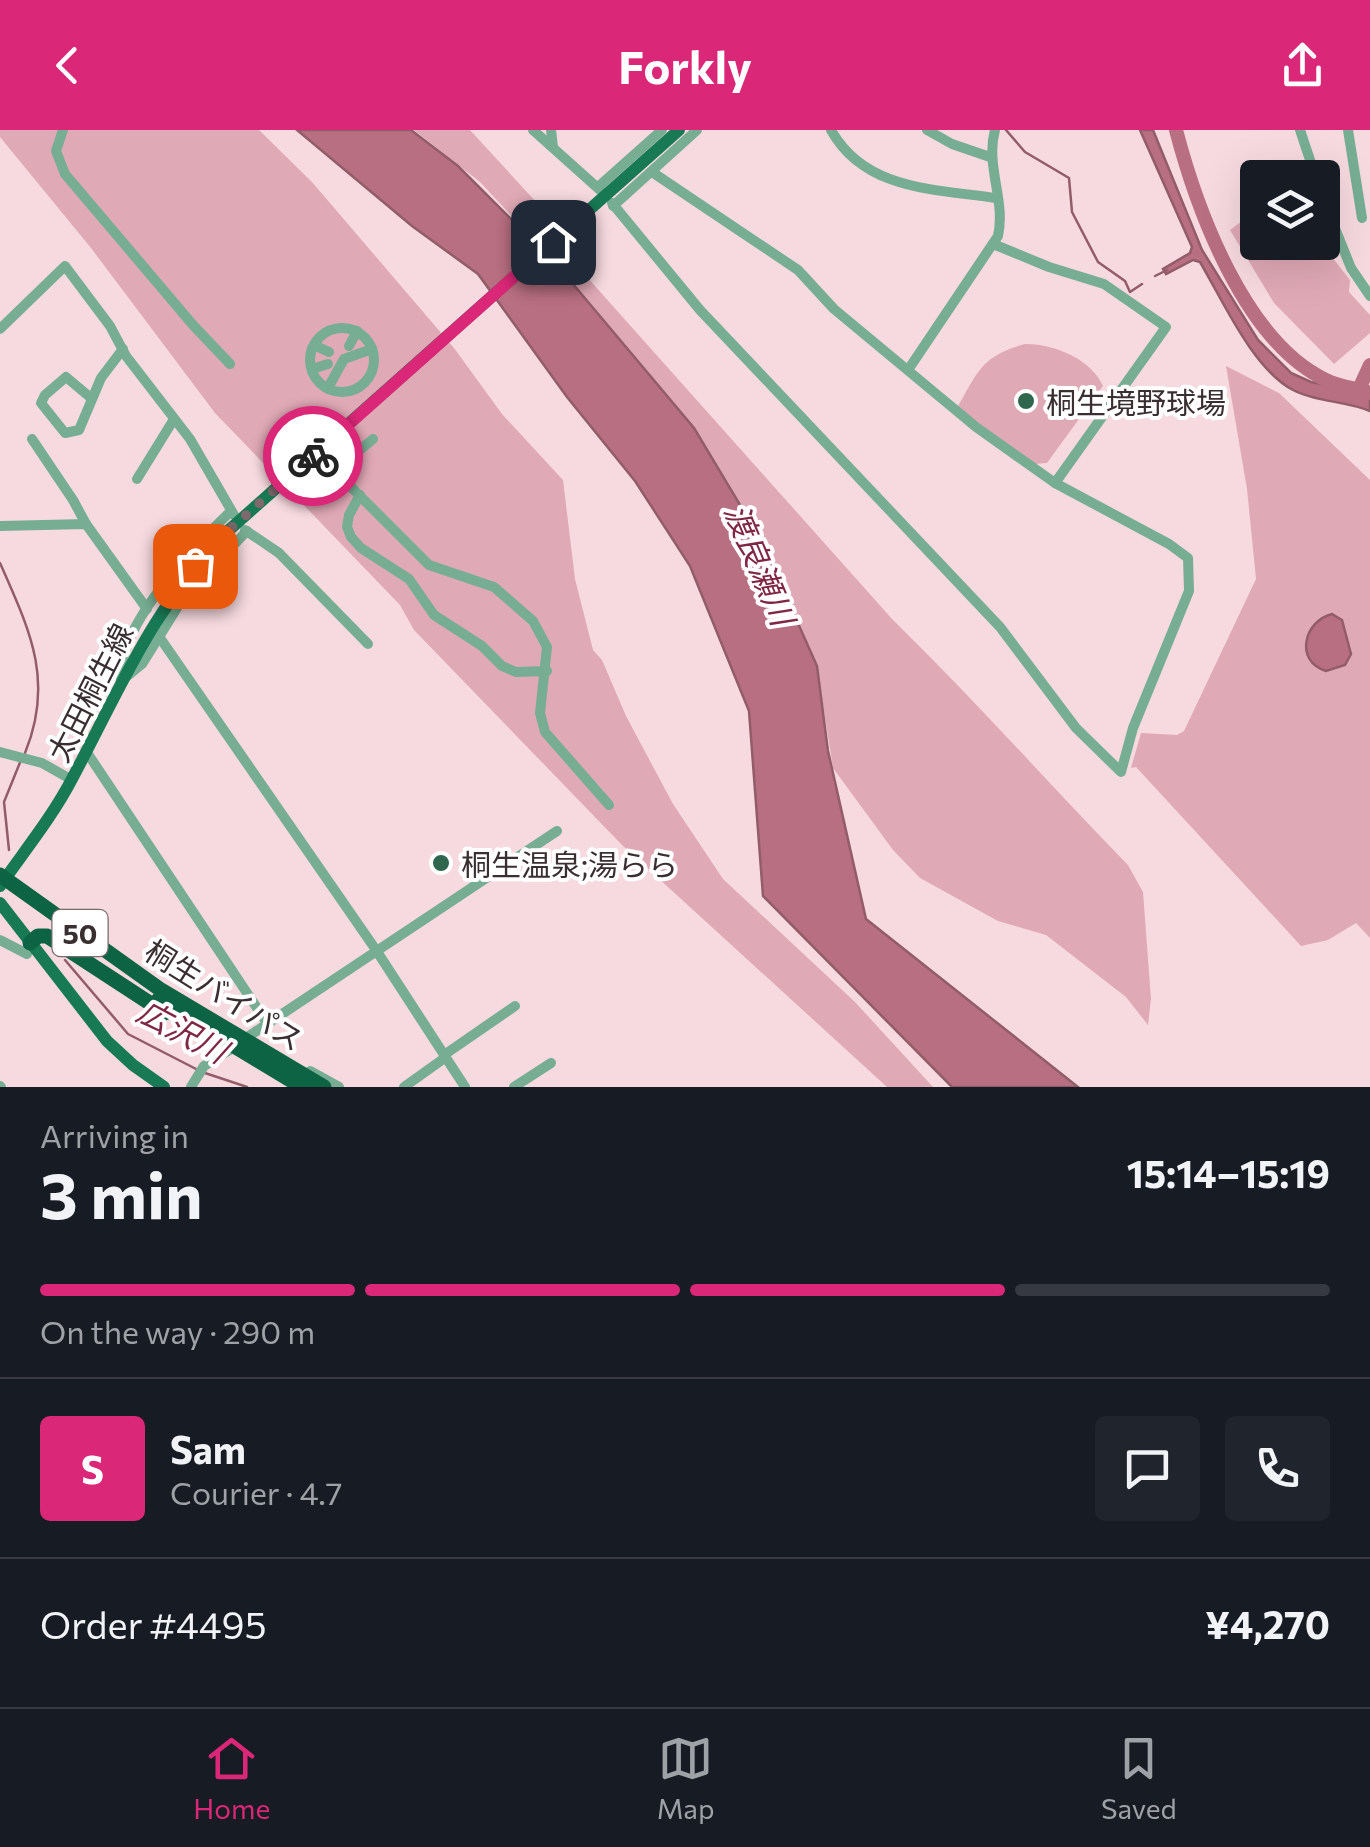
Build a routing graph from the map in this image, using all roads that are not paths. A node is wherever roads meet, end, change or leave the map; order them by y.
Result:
1 (63, 130) edge
2 (533, 130) edge
3 (551, 130) edge
4 (662, 130) edge
5 (679, 130) edge
6 (697, 130) edge
7 (831, 130) edge
8 (926, 130) edge
9 (996, 130) edge
10 (1300, 130) edge
11 (1348, 130) edge
12 (553, 147) junction
13 (990, 157) junction
14 (1310, 160) edge
15 (652, 172) junction
16 (598, 194) junction
17 (996, 198) junction
18 (1362, 218) dead end
19 (1340, 241) edge
20 (994, 244) junction
21 (1370, 296) edge
22 (0, 329) edge
23 (332, 329) junction
24 (356, 331) junction
25 (314, 345) junction
26 (123, 349) junction
27 (372, 349) junction
28 (336, 351) junction
29 (230, 364) dead end
30 (312, 369) junction
31 (908, 370) junction
32 (328, 388) junction
33 (90, 398) junction
34 (174, 419) junction
35 (308, 436) dead end
36 (32, 439) dead end
37 (373, 439) dead end
38 (336, 470) junction
39 (137, 480) dead end
40 (1055, 483) junction
41 (360, 495) junction
42 (86, 524) junction
43 (0, 526) edge
44 (416, 552) junction
45 (402, 575) junction
46 (147, 609) junction
47 (158, 635) junction
48 (368, 644) dead end
49 (547, 671) junction
50 (120, 682) junction
51 (86, 751) junction
52 (0, 752) edge
53 (72, 780) junction
54 (609, 805) dead end
55 (557, 832) dead end
56 (2, 877) edge
57 (0, 903) edge
58 (0, 940) edge
59 (30, 943) junction
60 (376, 950) junction
61 (158, 994) junction
62 (516, 1006) dead end
63 (267, 1022) junction
64 (248, 1036) junction
65 (229, 1050) junction
66 (445, 1056) junction
67 (551, 1063) dead end
68 (164, 1087) edge
69 (190, 1087) edge
70 (289, 1087) edge
71 (302, 1087) edge
72 (324, 1087) edge
73 (339, 1087) edge
74 (404, 1087) edge
75 (466, 1087) edge
76 (514, 1087) edge

1 - 29 street
2 - 12 street
3 - 12 street
4 - 16 street
5 - 16 main road, 太田桐生線
6 - 15 street
7 - 17 street
8 - 13 street
9 - 13 street
10 - 14 street
11 - 18 street
12 - 16 street
13 - 17 street
15 - 31 street
15 - 40 street
16 - 50 main road, 太田桐生線
17 - 20 street
19 - 21 street
20 - 31 street
20 - 40 street
22 - 26 street
23 - 24 street
23 - 25 street
23 - 28 street
24 - 27 street
24 - 28 street
25 - 28 street
25 - 30 street
26 - 33 street
26 - 34 street
27 - 32 street
27 - 32 street
28 - 30 street
30 - 32 street
31 - 40 street
33 - 33 street
34 - 39 street
34 - 46 street
35 - 38 street
36 - 42 street
37 - 38 street
38 - 41 street
41 - 44 street
41 - 45 street
42 - 43 street
42 - 46 street
44 - 45 street
44 - 49 street
45 - 49 street
46 - 50 street
47 - 48 street
47 - 50 street
47 - 60 street
49 - 54 street
50 - 51 main road, 太田桐生線
51 - 53 main road, 太田桐生線
51 - 63 street
52 - 53 street
53 - 56 main road, 太田桐生線
55 - 60 street
56 - 61 highway, 桐生バイパス / 50
56 - 64 street
57 - 59 main road
58 - 59 street
59 - 65 highway, 50
59 - 68 main road
60 - 63 street
60 - 66 street
61 - 71 highway, 桐生バイパス / 50
61 - 72 highway, 桐生バイパス / 50
62 - 66 street
63 - 64 street
64 - 73 street
65 - 69 street
65 - 70 highway, 50
66 - 74 street
66 - 75 street
67 - 76 street

